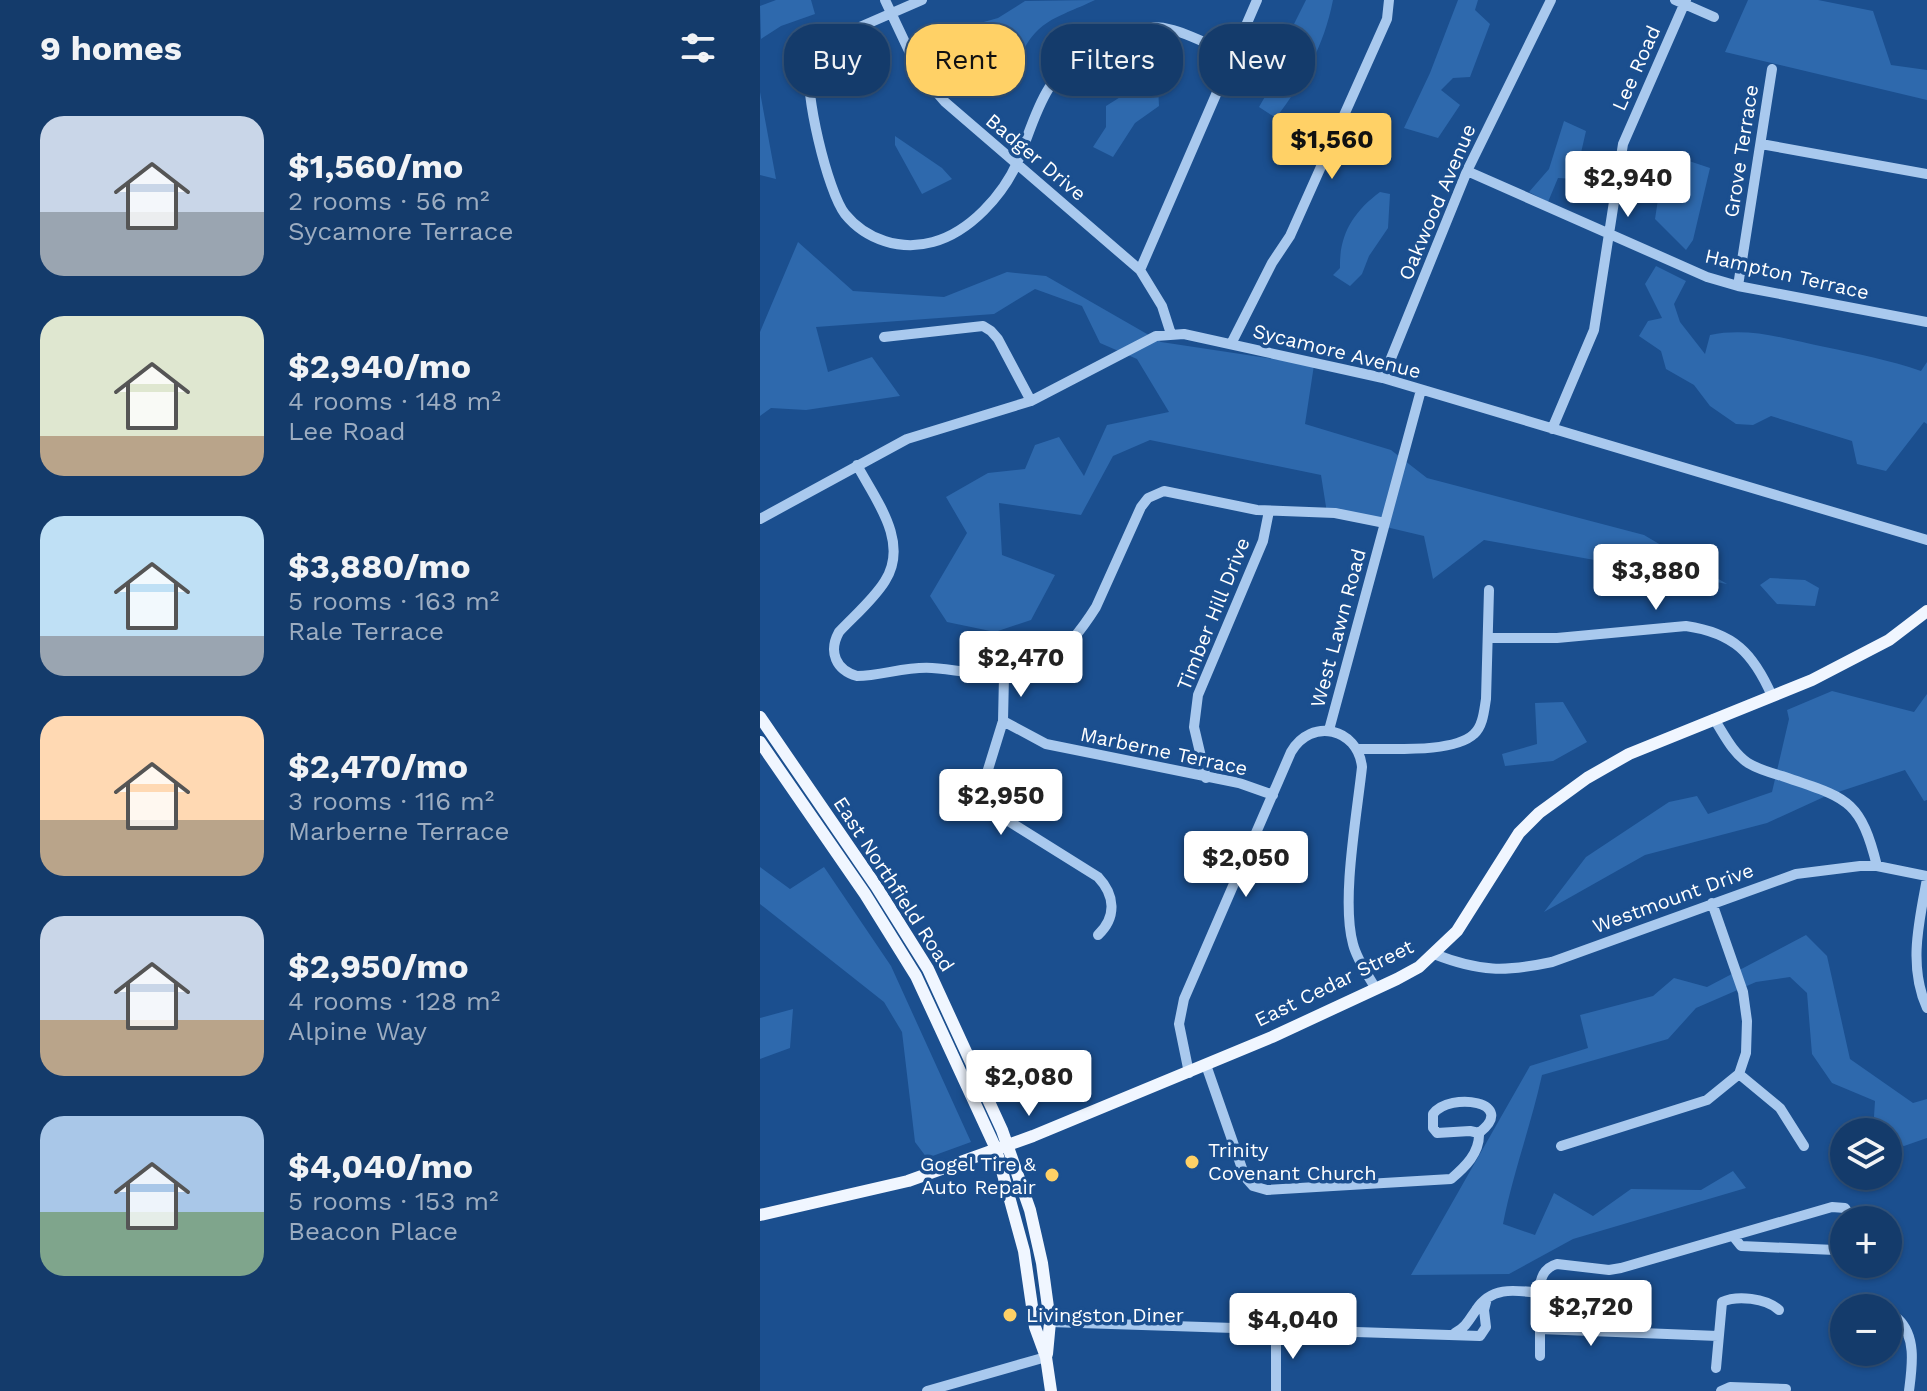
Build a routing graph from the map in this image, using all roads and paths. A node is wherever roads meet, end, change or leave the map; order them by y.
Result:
1 (885, 0) edge
2 (922, 0) edge
3 (1257, 0) edge
4 (1551, 0) edge
5 (1682, 1) edge
6 (1390, 2) edge
7 (891, 15) junction
8 (1714, 17) dead end
9 (1247, 24) edge
10 (1199, 41) edge
11 (1772, 69) dead end
12 (1216, 96) edge
13 (1761, 144) junction
14 (1016, 164) junction
15 (1467, 171) junction
16 (1927, 174) edge
17 (1608, 235) junction
18 (1140, 270) junction
19 (1738, 286) junction
20 (1927, 322) edge
21 (1171, 334) junction
22 (884, 337) dead end
23 (1231, 344) junction
24 (1383, 378) junction
25 (1421, 390) junction
26 (1031, 401) junction
27 (1552, 429) junction
28 (857, 465) junction
29 (1269, 511) junction
30 (760, 519) edge
31 (1385, 523) junction
32 (1927, 540) edge
33 (1489, 590) dead end
34 (1927, 611) edge
35 (1488, 638) junction
36 (1004, 676) junction
37 (1772, 696) junction
38 (760, 717) edge
39 (1714, 719) junction
40 (1003, 721) junction
41 (1329, 730) junction
42 (760, 742) edge
43 (1357, 749) junction
44 (781, 762) junction
45 (1206, 778) junction
46 (1273, 795) junction
47 (1877, 866) junction
48 (1927, 877) edge
49 (1712, 903) junction
50 (1098, 935) dead end
51 (1434, 954) junction
52 (1376, 989) junction
53 (1927, 1008) edge
54 (1206, 1065) junction
55 (1189, 1073) junction
56 (1739, 1074) junction
57 (1479, 1133) junction
58 (1561, 1146) dead end
59 (1804, 1146) dead end
60 (1002, 1147) junction
61 (1830, 1208) edge
62 (760, 1215) edge
63 (1733, 1236) junction
64 (1830, 1250) edge
65 (1028, 1272) junction
66 (1539, 1293) junction
67 (1487, 1298) junction
68 (1779, 1310) dead end
69 (1050, 1322) junction
70 (1902, 1323) edge
71 (1540, 1329) junction
72 (1276, 1330) junction
73 (1453, 1334) junction
74 (1718, 1336) junction
75 (1540, 1356) dead end
76 (1046, 1357) junction
77 (1716, 1368) dead end
78 (1050, 1389) edge
79 (1786, 1389) dead end
80 (927, 1391) edge
81 (1276, 1391) edge
82 (1721, 1391) edge
83 (1909, 1391) edge

1 - 7 street, Badger Drive
2 - 7 street
3 - 9 street
4 - 15 street, Oakwood Avenue
5 - 8 street
5 - 17 street, Lee Road
6 - 23 street
7 - 14 street, Badger Drive
7 - 14 street
10 - 14 street
11 - 13 street, Grove Terrace
12 - 18 street
13 - 16 street
13 - 19 street, Grove Terrace
14 - 18 street, Badger Drive
15 - 17 street, Hampton Terrace
15 - 24 street, Oakwood Avenue
17 - 19 street, Hampton Terrace
17 - 27 street, Lee Road
18 - 21 street, Badger Drive
19 - 20 street, Hampton Terrace
21 - 23 street, Sycamore Avenue
21 - 26 street, Sycamore Avenue
22 - 26 street
23 - 24 street, Sycamore Avenue
24 - 25 street, Sycamore Avenue
25 - 27 street, Sycamore Avenue
25 - 31 street, West Lawn Road
26 - 28 street, Sycamore Avenue
27 - 32 street, Sycamore Avenue
28 - 30 street, Sycamore Avenue
28 - 36 street
29 - 31 street
29 - 36 street
29 - 45 street, Timber Hill Drive
31 - 41 street, West Lawn Road
33 - 35 street
34 - 37 main road, East Cedar Street
35 - 37 street
35 - 43 street
36 - 40 street
37 - 39 main road, East Cedar Street
38 - 44 main road, East Northfield Road
39 - 47 street
39 - 51 main road, East Cedar Street
40 - 45 street, Marberne Terrace
40 - 50 street
41 - 43 street
41 - 46 street, West Lawn Road
42 - 44 main road, East Northfield Road
43 - 52 street
44 - 60 main road, East Northfield Road
45 - 46 street, Marberne Terrace
46 - 55 street, West Lawn Road
47 - 48 street, Westmount Drive
47 - 49 street, Westmount Drive
48 - 53 street
49 - 51 street, Westmount Drive
49 - 56 street
51 - 52 main road, East Cedar Street
52 - 54 main road, East Cedar Street
54 - 55 main road, East Cedar Street
54 - 57 street
55 - 60 main road, East Cedar Street
56 - 58 street
56 - 59 street
57 - 57 street
60 - 62 main road, East Cedar Street
60 - 65 main road, East Northfield Road
60 - 69 main road, East Northfield Road
61 - 63 street
63 - 64 street
63 - 66 street
65 - 69 main road
65 - 76 main road, East Northfield Road
66 - 67 street
66 - 71 street
67 - 73 street
67 - 73 street
68 - 74 street
69 - 72 street
69 - 76 main road, East Northfield Road
70 - 83 street
71 - 74 street
71 - 75 street
72 - 73 street
72 - 81 street
74 - 77 street
76 - 78 main road, East Northfield Road
76 - 80 street
79 - 82 street

